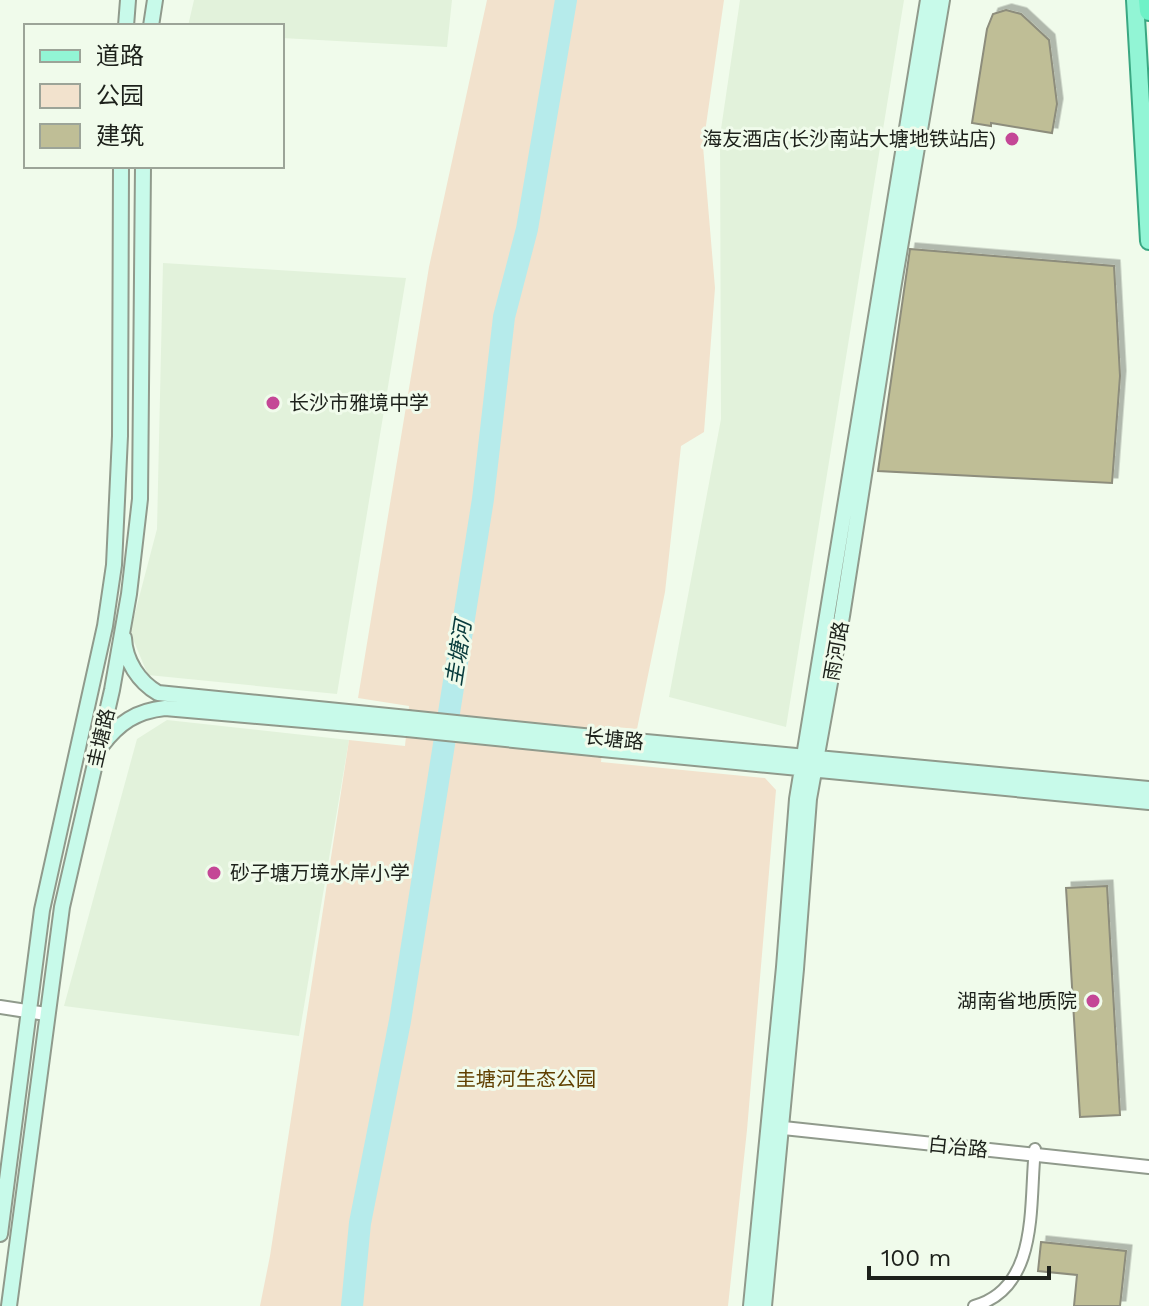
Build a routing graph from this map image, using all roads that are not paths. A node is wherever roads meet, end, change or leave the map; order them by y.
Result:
1 (128, 0) edge
2 (155, 0) edge
3 (928, 0) edge
4 (942, 0) edge
5 (1135, 0) edge
6 (1148, 0) edge
7 (1149, 11) edge
8 (126, 24) edge
9 (151, 24) edge
10 (121, 168) edge
11 (143, 168) edge
12 (1149, 241) edge
13 (123, 627) junction
14 (408, 724) junction
15 (99, 748) junction
16 (809, 763) junction
17 (1149, 789) edge
18 (1149, 802) edge
19 (0, 1007) edge
20 (28, 1011) junction
21 (46, 1014) junction
22 (774, 1124) junction
23 (1035, 1152) junction
24 (1149, 1161) edge
25 (1149, 1167) edge
26 (0, 1234) edge
27 (9, 1306) edge
28 (751, 1306) edge
29 (764, 1306) edge
30 (974, 1306) edge

1 - 8 main road
2 - 9 main road
3 - 16 main road, 雨河路
4 - 16 main road, 雨河路
5 - 12 main road
6 - 7 highway
10 - 20 main road, 圭塘路
11 - 13 main road, 圭塘路
13 - 14 main road, 长塘路
13 - 15 main road, 圭塘路
14 - 15 main road, 长塘路
14 - 16 main road, 长塘路, bridge
15 - 21 main road, 圭塘路
16 - 17 main road, 长塘路
16 - 18 main road, 长塘路
16 - 22 main road, 雨河路
19 - 20 street
20 - 21 street
20 - 26 main road, 圭塘路
21 - 27 main road, 圭塘路
22 - 23 street, 白冶路
22 - 28 main road, 雨河路
22 - 29 main road, 雨河路
23 - 24 street, 白冶路
23 - 25 street, 白冶路
23 - 30 street

